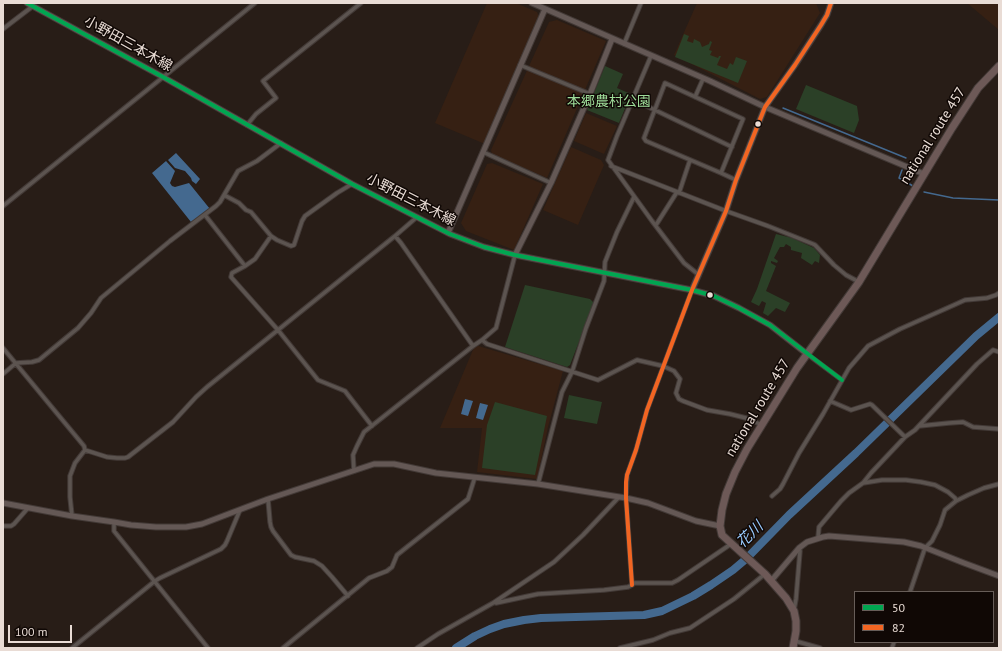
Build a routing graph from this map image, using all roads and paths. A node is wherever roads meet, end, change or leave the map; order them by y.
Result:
1 (27, 3) edge
2 (255, 3) edge
3 (361, 3) edge
4 (532, 3) edge
5 (641, 3) edge
6 (831, 3) edge
7 (33, 6) junction
8 (545, 8) junction
9 (3, 29) edge
10 (612, 39) junction
11 (624, 44) junction
12 (651, 56) junction
13 (520, 65) junction
14 (999, 66) edge
15 (163, 77) junction
16 (703, 79) junction
17 (590, 94) junction
18 (695, 97) junction
19 (632, 99) junction
20 (766, 107) junction
21 (654, 110) junction
22 (247, 125) junction
23 (280, 143) junction
24 (732, 147) junction
25 (483, 152) junction
26 (690, 160) junction
27 (611, 166) junction
28 (721, 174) junction
29 (924, 174) junction
30 (736, 180) junction
31 (551, 183) junction
32 (352, 184) junction
33 (678, 192) junction
34 (224, 195) junction
35 (634, 196) junction
36 (3, 206) edge
37 (726, 211) junction
38 (205, 215) junction
39 (417, 217) junction
40 (656, 225) junction
41 (448, 233) junction
42 (271, 236) junction
43 (395, 236) junction
44 (515, 255) junction
45 (245, 266) junction
46 (604, 273) junction
47 (699, 275) junction
48 (859, 282) junction
49 (692, 290) junction
50 (999, 292) edge
51 (278, 330) junction
52 (482, 340) junction
53 (473, 346) junction
54 (3, 348) edge
55 (999, 352) edge
56 (807, 354) junction
57 (16, 363) junction
58 (664, 366) junction
59 (572, 372) junction
60 (3, 374) edge
61 (842, 380) junction
62 (830, 401) junction
63 (762, 425) junction
64 (372, 426) junction
65 (919, 426) junction
66 (999, 429) edge
67 (904, 436) junction
68 (85, 450) junction
69 (354, 471) junction
70 (475, 477) junction
71 (863, 482) junction
72 (538, 484) junction
73 (999, 484) edge
74 (619, 496) junction
75 (772, 496) dead end
76 (626, 498) junction
77 (268, 500) junction
78 (956, 502) junction
79 (3, 503) edge
80 (28, 508) junction
81 (240, 510) junction
82 (72, 516) junction
83 (114, 522) junction
84 (3, 526) edge
85 (720, 526) junction
86 (818, 538) junction
87 (731, 544) junction
88 (799, 548) junction
89 (925, 548) junction
90 (765, 574) junction
91 (999, 576) edge
92 (155, 581) junction
93 (771, 581) junction
94 (632, 586) junction
95 (910, 591) edge
96 (348, 596) junction
97 (493, 603) junction
98 (794, 611) junction
99 (794, 645) edge
100 (72, 648) edge
101 (208, 648) edge
102 (283, 648) edge
103 (417, 648) edge
104 (620, 648) edge
105 (820, 648) edge

1 - 7 street, 小野田三本木線
2 - 15 street
3 - 22 street
4 - 8 street
5 - 11 street
6 - 20 street
7 - 9 street
7 - 15 street, 小野田三本木線
8 - 10 street
8 - 13 street
10 - 11 street
10 - 17 street
11 - 12 street
12 - 16 street
12 - 19 street
13 - 17 street
13 - 25 street
14 - 29 highway, national route 457
15 - 22 street, 小野田三本木線
15 - 36 street
16 - 18 street
16 - 20 street
17 - 31 street
18 - 21 street
18 - 24 street
19 - 21 street
19 - 27 street
20 - 29 street
20 - 30 street
21 - 24 street
21 - 26 street
22 - 23 street, 小野田三本木線
23 - 32 street, 小野田三本木線
23 - 34 street
24 - 28 street
25 - 31 street
25 - 41 street
26 - 28 street
26 - 33 street
27 - 33 street
27 - 35 street
28 - 30 street
29 - 48 highway, national route 457
30 - 37 street
31 - 44 street
32 - 39 street, 小野田三本木線
32 - 42 street
33 - 37 street
33 - 40 street
34 - 38 street
34 - 42 street
35 - 40 street
35 - 46 street
37 - 47 street
37 - 48 street
38 - 45 street
38 - 57 street
39 - 41 street, 小野田三本木線
39 - 43 street
40 - 47 street
41 - 44 street, 小野田三本木線
42 - 45 street
43 - 51 street
43 - 53 street
44 - 46 street, 小野田三本木線
44 - 52 street
45 - 51 street
46 - 49 street, 小野田三本木線
46 - 59 street
47 - 49 street
48 - 56 highway, national route 457
49 - 56 street, 小野田三本木線
49 - 58 street
50 - 61 street
51 - 64 street
51 - 68 street
52 - 53 street
52 - 59 street
53 - 64 street
54 - 57 street
55 - 65 street
56 - 61 street
56 - 63 highway, national route 457
57 - 60 street
57 - 68 street
58 - 59 street
58 - 63 street
58 - 76 street
59 - 72 street
61 - 62 street
62 - 67 street
62 - 75 street
63 - 85 highway, national route 457
64 - 69 street
65 - 66 street
65 - 67 street
67 - 71 street
68 - 82 street
69 - 70 street
69 - 77 street
70 - 72 street
70 - 96 street
71 - 78 street
71 - 86 street
72 - 74 street
73 - 78 street
74 - 76 street
74 - 97 street
76 - 85 street
76 - 94 street
77 - 81 street
77 - 96 street
78 - 89 street
79 - 80 street
80 - 82 street
80 - 84 street
81 - 83 street
81 - 92 street
82 - 83 street
83 - 92 street
85 - 87 highway
86 - 88 street
86 - 89 street
87 - 90 highway
87 - 94 street
88 - 93 street
88 - 98 street
89 - 91 street
89 - 95 street
90 - 93 highway
90 - 104 street
92 - 100 street
92 - 101 street
93 - 98 highway
94 - 97 street
96 - 102 street
97 - 103 street
98 - 99 highway
99 - 105 street

